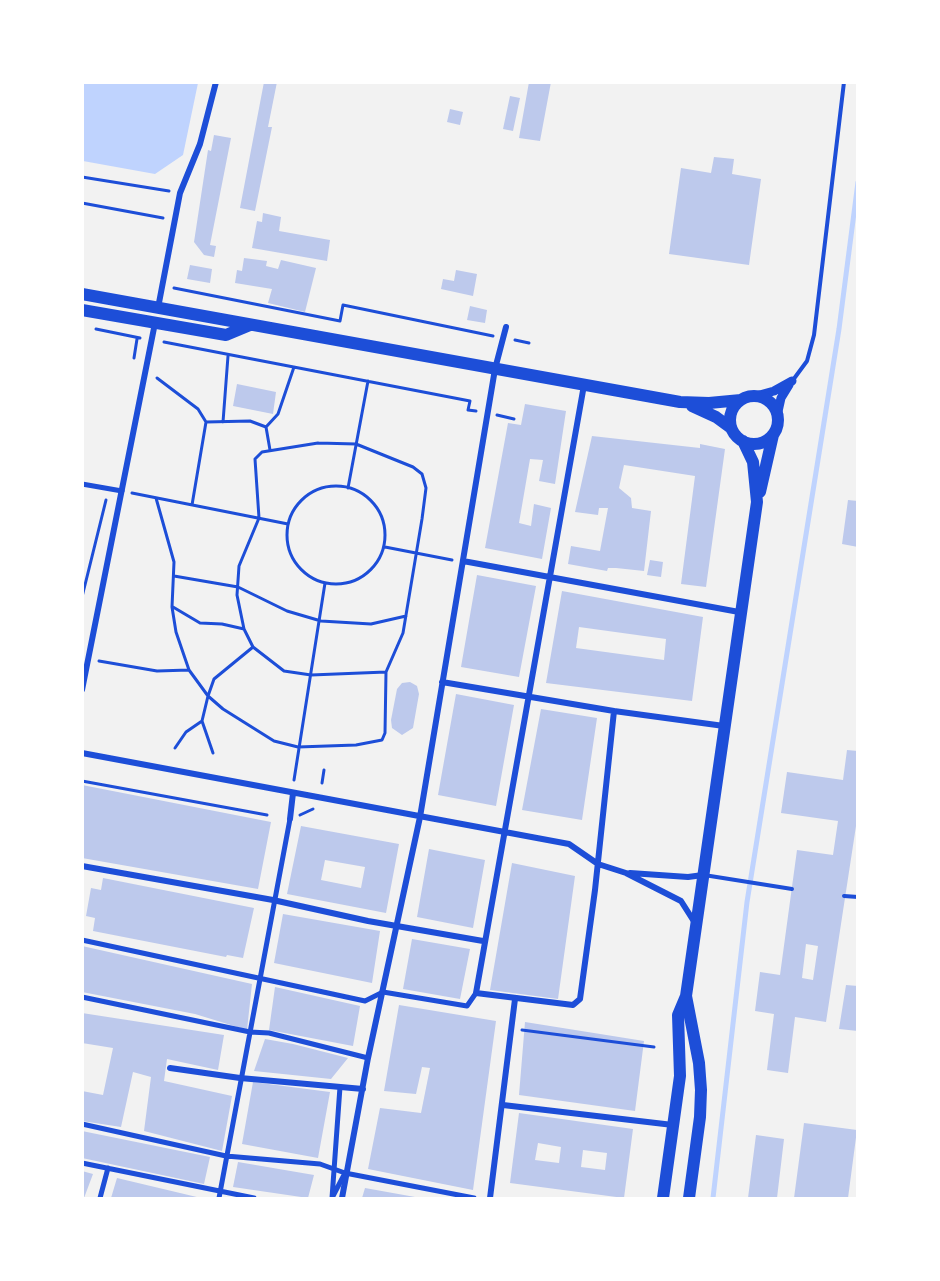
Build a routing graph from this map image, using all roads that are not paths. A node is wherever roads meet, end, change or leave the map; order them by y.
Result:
1 (216, 82) edge
2 (844, 82) edge
3 (82, 294) edge
4 (158, 308) junction
5 (82, 310) edge
6 (155, 323) junction
7 (251, 324) junction
8 (506, 327) dead end
9 (495, 369) junction
10 (792, 381) junction
11 (584, 385) junction
12 (756, 396) junction
13 (741, 400) junction
14 (680, 402) junction
15 (777, 416) junction
16 (731, 428) junction
17 (773, 435) junction
18 (743, 441) junction
19 (82, 484) edge
20 (122, 491) junction
21 (757, 502) junction
22 (463, 561) junction
23 (548, 579) junction
24 (739, 612) junction
25 (442, 682) junction
26 (82, 690) edge
27 (527, 696) junction
28 (614, 711) junction
29 (724, 726) junction
30 (82, 753) edge
31 (292, 793) junction
32 (420, 817) junction
33 (290, 819) joint
34 (503, 831) junction
35 (597, 864) junction
36 (82, 866) edge
37 (626, 873) junction
38 (704, 875) junction
39 (792, 889) dead end
40 (844, 896) dead end
41 (858, 897) edge
42 (273, 900) junction
43 (696, 923) junction
44 (397, 925) junction
45 (82, 940) edge
46 (483, 941) junction
47 (261, 980) junction
48 (383, 992) junction
49 (476, 993) junction
50 (686, 996) junction
51 (82, 997) edge
52 (515, 999) junction
53 (250, 1032) junction
54 (368, 1058) junction
55 (170, 1068) dead end
56 (240, 1078) junction
57 (340, 1087) junction
58 (363, 1089) junction
59 (503, 1105) junction
60 (82, 1124) edge
61 (673, 1125) junction
62 (226, 1156) junction
63 (82, 1163) edge
64 (108, 1168) junction
65 (333, 1169) junction
66 (345, 1173) junction
67 (220, 1192) junction
68 (100, 1198) edge
69 (219, 1198) edge
70 (254, 1198) edge
71 (332, 1198) edge
72 (342, 1198) edge
73 (474, 1198) edge
74 (490, 1198) edge
75 (662, 1198) edge
76 (688, 1198) edge

1 - 4 street
2 - 10 lane
3 - 4 main road
4 - 7 main road
5 - 6 main road
6 - 7 main road
6 - 20 street
7 - 9 main road
8 - 9 street
9 - 11 main road
9 - 22 street
10 - 12 street
10 - 15 street
11 - 14 main road
11 - 23 street
12 - 13 main road
12 - 15 main road
13 - 14 main road
13 - 16 main road
14 - 16 main road
15 - 17 main road
16 - 18 main road
17 - 18 main road
17 - 21 main road
18 - 21 main road
19 - 20 street
20 - 26 street
21 - 24 main road
22 - 23 street
22 - 25 street
23 - 24 street
23 - 27 street
24 - 29 main road
25 - 27 street
25 - 32 street
27 - 28 street
27 - 34 street
28 - 29 street
28 - 35 street
29 - 38 main road
30 - 31 street
31 - 32 street
31 - 33 street
32 - 34 street
32 - 44 street
33 - 42 street
34 - 35 street
34 - 46 street
35 - 37 street
35 - 52 street
36 - 42 street
37 - 38 street
37 - 43 street
38 - 39 lane
38 - 43 main road
40 - 41 lane
42 - 44 street
42 - 47 street
43 - 50 main road
44 - 46 street
44 - 48 street
45 - 47 street
46 - 49 street
47 - 48 street
47 - 53 street
48 - 49 street
48 - 54 street
49 - 52 street
50 - 61 main road
50 - 76 main road
51 - 53 street
52 - 59 street
53 - 54 street
53 - 56 street
54 - 58 street
55 - 56 street
56 - 57 street
56 - 62 street
57 - 58 street
57 - 65 street
58 - 66 street
59 - 61 street
59 - 74 street
60 - 62 street
61 - 75 main road
62 - 65 street
62 - 67 street
63 - 64 street
64 - 67 street
64 - 68 street
65 - 66 street
65 - 71 street
66 - 71 street
66 - 72 street
66 - 73 street
67 - 69 street
67 - 70 street

